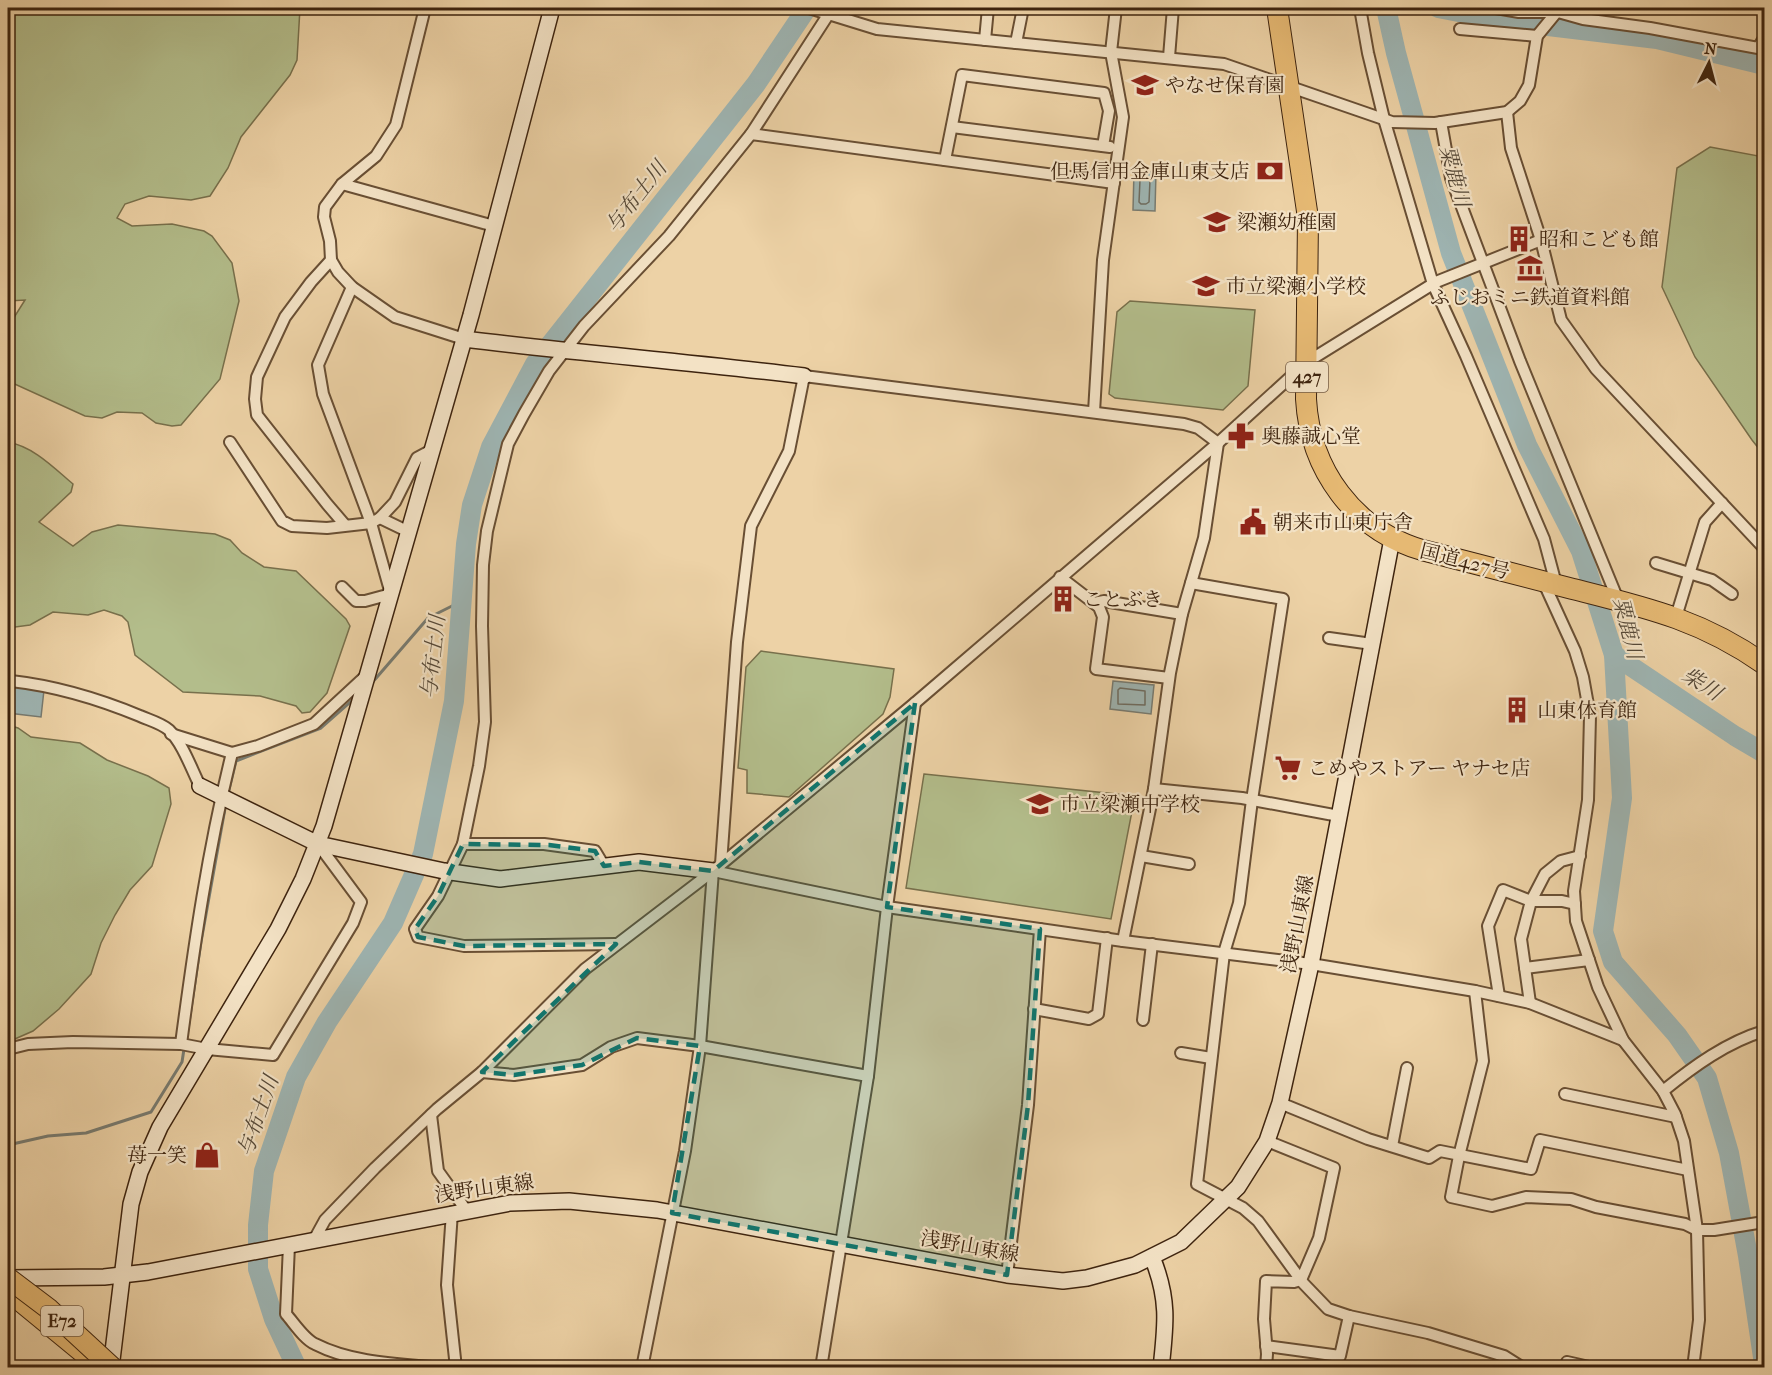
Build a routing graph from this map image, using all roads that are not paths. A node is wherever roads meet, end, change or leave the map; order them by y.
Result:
1 (425, 8) edge
2 (552, 8) edge
3 (809, 8) edge
4 (988, 8) edge
5 (1023, 8) edge
6 (1116, 8) edge
7 (1173, 8) edge
8 (1277, 8) edge
9 (1360, 8) edge
10 (1496, 8) edge
11 (1559, 10) edge
12 (828, 12) edge
13 (1460, 29) dead end
14 (1537, 36) junction
15 (1764, 38) edge
16 (985, 40) junction
17 (1016, 43) junction
18 (1111, 52) junction
19 (1169, 57) junction
20 (1288, 86) junction
21 (1507, 112) junction
22 (1388, 120) junction
23 (1438, 122) junction
24 (952, 127) junction
25 (751, 134) junction
26 (1103, 146) junction
27 (1119, 148) junction
28 (945, 160) junction
29 (1114, 183) junction
30 (342, 184) junction
31 (494, 226) junction
32 (1541, 240) junction
33 (331, 260) junction
34 (1481, 263) junction
35 (1434, 283) junction
36 (352, 287) junction
37 (464, 339) junction
38 (561, 351) junction
39 (1307, 362) junction
40 (804, 376) junction
41 (1094, 412) junction
42 (230, 442) dead end
43 (1218, 443) junction
44 (432, 450) junction
45 (1722, 503) junction
46 (375, 521) junction
47 (345, 525) junction
48 (408, 532) junction
49 (1392, 539) junction
50 (1764, 548) edge
51 (1656, 563) dead end
52 (1689, 573) junction
53 (1060, 577) junction
54 (1191, 583) junction
55 (1553, 584) junction
56 (342, 587) dead end
57 (391, 594) junction
58 (1732, 594) dead end
59 (1616, 599) junction
60 (1094, 603) junction
61 (1182, 614) junction
62 (1676, 617) junction
63 (1329, 638) dead end
64 (1372, 644) junction
65 (1764, 664) edge
66 (367, 675) junction
67 (1169, 678) junction
68 (11, 681) dead end
69 (915, 703) junction
70 (171, 734) junction
71 (232, 753) junction
72 (200, 786) joint
73 (1154, 789) junction
74 (221, 795) junction
75 (1252, 800) junction
76 (1339, 816) junction
77 (318, 844) junction
78 (463, 844) junction
79 (1141, 856) junction
80 (1580, 856) junction
81 (1189, 864) dead end
82 (604, 866) junction
83 (717, 867) junction
84 (446, 871) junction
85 (1531, 901) junction
86 (1575, 904) junction
87 (888, 907) junction
88 (1040, 929) junction
89 (1107, 938) junction
90 (1123, 940) junction
91 (616, 944) junction
92 (1152, 944) junction
93 (1224, 953) junction
94 (1589, 960) junction
95 (1311, 964) junction
96 (1525, 968) junction
97 (1475, 991) junction
98 (1499, 996) junction
99 (1530, 1003) junction
100 (1034, 1009) junction
101 (1143, 1020) dead end
102 (1764, 1031) edge
103 (1623, 1040) junction
104 (181, 1044) junction
105 (700, 1046) junction
106 (8, 1049) edge
107 (207, 1049) junction
108 (1181, 1053) dead end
109 (1211, 1058) junction
110 (1407, 1068) dead end
111 (482, 1072) junction
112 (868, 1076) junction
113 (1663, 1091) junction
114 (1565, 1094) dead end
115 (1280, 1103) junction
116 (431, 1115) junction
117 (1676, 1118) junction
118 (1267, 1141) junction
119 (1392, 1146) junction
120 (1459, 1156) junction
121 (1688, 1170) junction
122 (1226, 1200) junction
123 (459, 1211) junction
124 (672, 1213) junction
125 (1762, 1223) edge
126 (1697, 1230) junction
127 (314, 1240) junction
128 (842, 1244) junction
129 (286, 1246) junction
130 (1152, 1257) junction
131 (122, 1275) junction
132 (1007, 1275) junction
133 (8, 1278) edge
134 (1301, 1280) junction
135 (8, 1291) edge
136 (1349, 1316) junction
137 (1266, 1346) junction
138 (1589, 1367) edge
139 (98, 1368) edge
140 (112, 1368) edge
141 (444, 1368) edge
142 (456, 1368) edge
143 (642, 1368) edge
144 (821, 1368) edge
145 (1161, 1368) edge
146 (1266, 1368) edge
147 (1523, 1368) edge
148 (1565, 1368) edge
149 (1693, 1368) edge

1 - 30 street
2 - 31 street
3 - 12 street
4 - 16 street
5 - 17 street
6 - 18 street
7 - 19 street
8 - 20 highway, 国道427号 / 427
9 - 22 street
10 - 11 street
11 - 14 street
11 - 15 street
12 - 16 street
12 - 25 street
13 - 14 street
14 - 21 street
16 - 17 street
17 - 18 street
18 - 19 street
18 - 27 street
19 - 20 street
20 - 22 street
20 - 39 highway, 国道427号 / 427
21 - 23 street
21 - 32 street
22 - 23 street
22 - 35 street
23 - 34 street
24 - 26 street
24 - 26 street
24 - 28 street
25 - 28 street
25 - 38 street
26 - 27 street
27 - 29 street
28 - 29 street
29 - 41 street
30 - 31 street
30 - 33 street
31 - 37 street
32 - 34 street
32 - 45 street
33 - 36 street
33 - 47 street
34 - 35 street
34 - 59 street
35 - 39 street
35 - 55 street
36 - 37 street
36 - 46 street
37 - 38 street
37 - 44 street
38 - 40 street
38 - 78 street
39 - 43 street
39 - 49 highway, 国道427号 / 427
40 - 41 street
40 - 83 street
41 - 43 street
42 - 47 street
43 - 53 street
43 - 54 street
44 - 46 street
44 - 48 street
45 - 50 street
45 - 52 street
46 - 47 street
46 - 48 street
46 - 57 street
48 - 57 street
49 - 55 highway, 国道427号 / 427
49 - 64 street, 浅野山東線
51 - 52 street
52 - 58 street
52 - 62 street
53 - 60 street
53 - 69 street
54 - 61 street
54 - 75 street
55 - 59 highway, 国道427号 / 427
55 - 80 street
56 - 57 street
57 - 66 street
59 - 62 highway, 国道427号 / 427
60 - 61 street
60 - 67 street
61 - 67 street
62 - 65 highway, 国道427号 / 427
63 - 64 street
64 - 76 street, 浅野山東線
66 - 71 street
66 - 77 street
67 - 73 street
68 - 70 street
69 - 83 street
69 - 87 street
70 - 71 street
70 - 72 street
71 - 74 street
72 - 74 street
73 - 75 street
73 - 79 street
74 - 77 street
74 - 104 street
75 - 76 street
75 - 93 street
76 - 95 street, 浅野山東線
77 - 84 street
77 - 107 street
77 - 107 street
78 - 82 street
78 - 84 street
79 - 81 street
79 - 90 street
80 - 85 street
80 - 86 street
82 - 83 street
82 - 84 street
83 - 87 street
83 - 91 street
83 - 105 street
84 - 91 street
85 - 86 street
85 - 96 street
85 - 98 street
86 - 94 street
87 - 88 street
87 - 112 street
88 - 89 street
88 - 100 street
89 - 90 street
89 - 100 street
90 - 92 street
91 - 111 street
92 - 93 street
92 - 101 street
93 - 95 street
93 - 109 street
94 - 96 street
94 - 103 street
95 - 97 street
95 - 115 street, 浅野山東線
96 - 99 street
97 - 98 street
97 - 120 street
98 - 99 street
99 - 103 street
100 - 132 street
102 - 113 street
103 - 113 street
104 - 106 street
104 - 107 street
105 - 111 street
105 - 112 street
105 - 124 street
107 - 131 street
108 - 109 street
109 - 122 street
110 - 119 street
111 - 116 street
112 - 128 street
113 - 117 street
114 - 117 street
115 - 118 street, 浅野山東線
115 - 119 street
116 - 123 street
116 - 127 street
117 - 121 street
118 - 122 street, 浅野山東線
118 - 134 street
119 - 120 street
120 - 121 street
120 - 126 street
121 - 126 street
122 - 130 street, 浅野山東線
122 - 134 street
123 - 124 street, 浅野山東線
123 - 127 street, 浅野山東線
123 - 142 street
124 - 128 street, 浅野山東線
124 - 143 street
125 - 126 street
126 - 149 street
127 - 129 street, 浅野山東線
128 - 132 street, 浅野山東線
128 - 144 street
129 - 131 street, 浅野山東線
129 - 141 street
130 - 132 street, 浅野山東線
130 - 145 street
131 - 133 street, 浅野山東線
131 - 140 street
133 - 140 highway, E72, bridge
134 - 136 street
134 - 137 street
135 - 139 highway, E72
136 - 137 street
136 - 147 street
137 - 146 street
138 - 148 street

